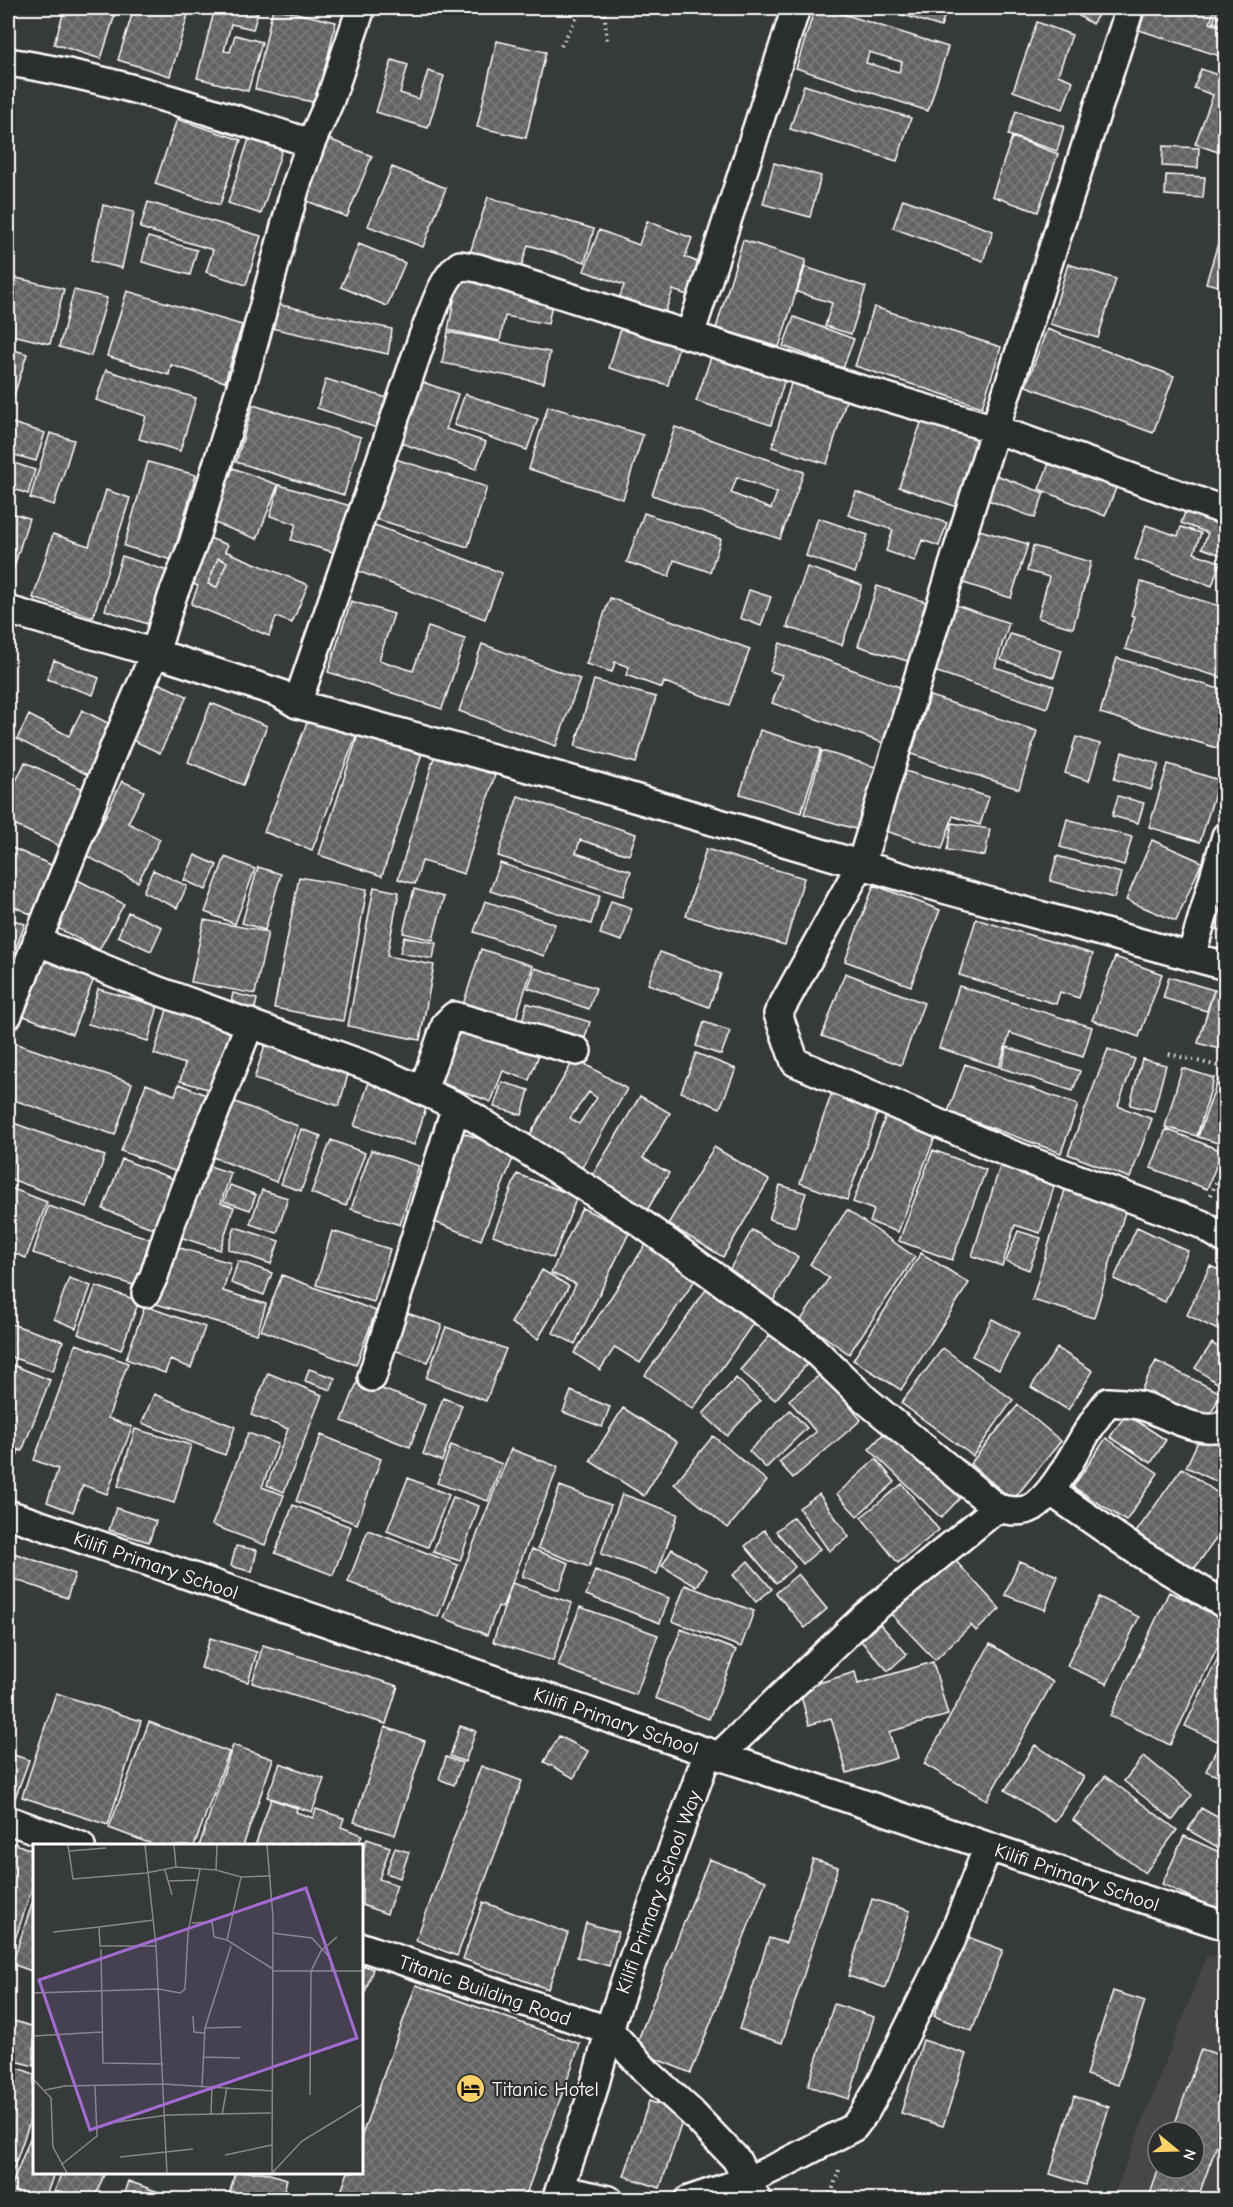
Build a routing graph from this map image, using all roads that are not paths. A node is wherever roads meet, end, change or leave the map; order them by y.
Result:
1 (362, 8) edge
2 (796, 8) edge
3 (1130, 8) edge
4 (8, 62) edge
5 (311, 142) junction
6 (690, 335) junction
7 (995, 429) junction
8 (1226, 511) edge
9 (8, 610) edge
10 (155, 653) junction
11 (297, 704) junction
12 (1226, 836) edge
13 (861, 864) junction
14 (37, 941) junction
15 (1191, 957) junction
16 (1226, 966) edge
17 (8, 1011) edge
18 (250, 1023) junction
19 (577, 1051) dead end
20 (423, 1090) junction
21 (456, 1106) junction
22 (1226, 1240) edge
23 (146, 1293) dead end
24 (372, 1377) dead end
25 (1226, 1423) edge
26 (1050, 1491) junction
27 (997, 1508) junction
28 (8, 1514) edge
29 (1226, 1605) edge
30 (714, 1754) junction
31 (8, 1820) edge
32 (78, 1844) edge
33 (988, 1846) junction
34 (1226, 1926) edge
35 (363, 1947) edge
36 (610, 2031) junction
37 (753, 2190) edge
38 (558, 2194) edge
39 (609, 2199) edge
40 (689, 2199) edge

1 - 5 street
2 - 6 street
3 - 7 street
4 - 5 street
5 - 10 street
6 - 7 street
6 - 11 street
7 - 8 street
7 - 13 street
9 - 10 street
10 - 11 street
10 - 14 street
11 - 13 street
12 - 15 street
13 - 15 street
13 - 22 street
14 - 17 street
14 - 18 street
15 - 16 street
18 - 20 street
18 - 23 street
19 - 20 street
20 - 21 street
21 - 24 street
21 - 27 street
25 - 26 street
26 - 27 street
26 - 29 street
27 - 30 street
28 - 30 street, Kilifi Primary School
30 - 33 street, Kilifi Primary School
30 - 36 street, Kilifi Primary School Way
31 - 32 street
33 - 34 street, Kilifi Primary School
33 - 37 street
35 - 36 street, Titanic Building Road
36 - 37 street
36 - 38 street, Kilifi Primary School Way
37 - 40 street
38 - 39 street

